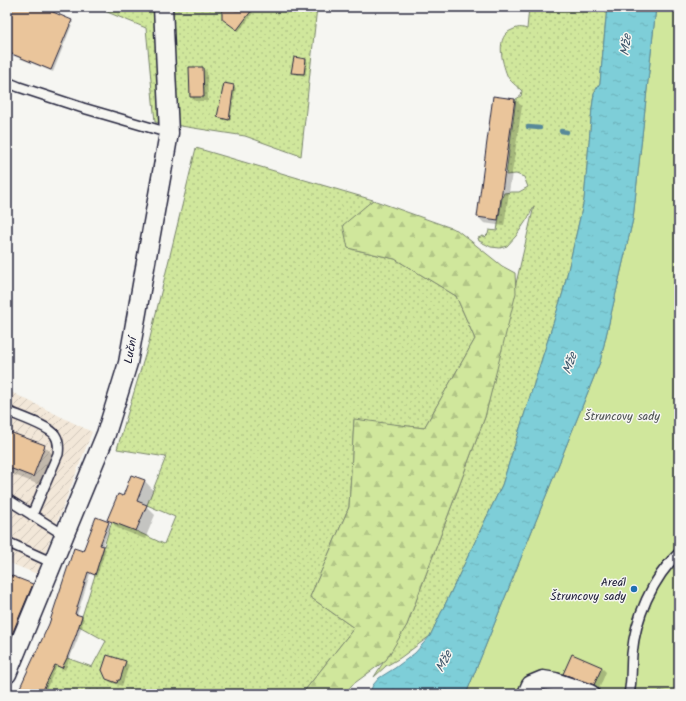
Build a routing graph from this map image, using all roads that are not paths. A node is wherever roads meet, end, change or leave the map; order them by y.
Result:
1 (163, 7) edge
2 (7, 82) edge
3 (169, 133) junction
4 (7, 411) edge
5 (7, 499) edge
6 (32, 515) junction
7 (64, 535) junction
8 (7, 542) edge
9 (679, 554) edge
10 (53, 563) junction
11 (7, 674) edge
12 (527, 694) edge
13 (590, 694) edge
14 (629, 694) edge

1 - 3 street, Luční
2 - 3 lane
3 - 7 street, Luční
4 - 6 lane
5 - 6 lane
6 - 7 lane
7 - 10 street, Luční
8 - 10 lane
9 - 14 lane
10 - 11 street, Luční
12 - 13 street

